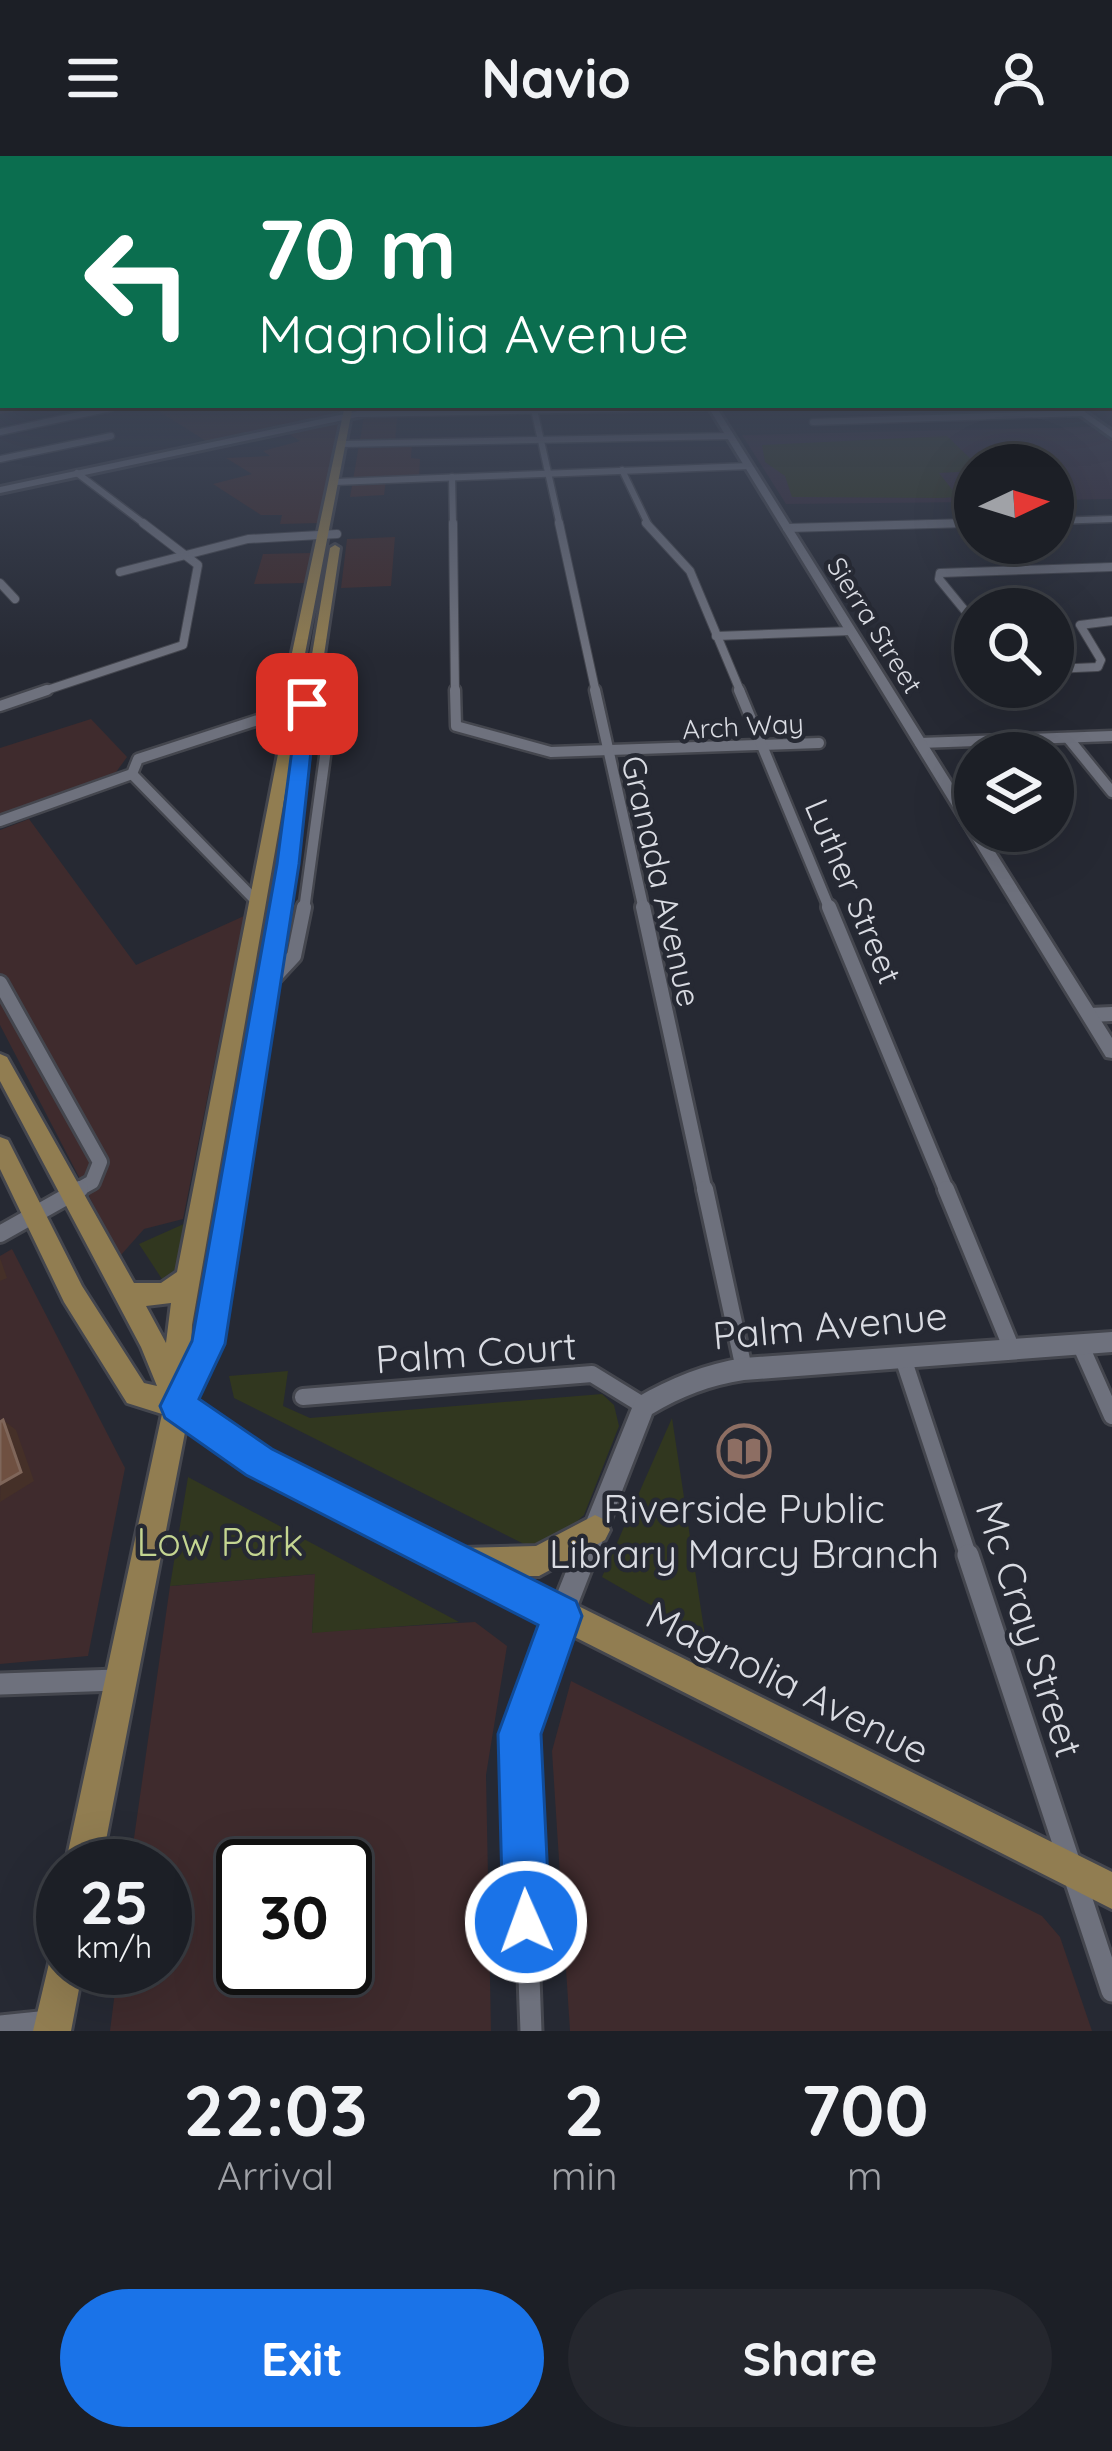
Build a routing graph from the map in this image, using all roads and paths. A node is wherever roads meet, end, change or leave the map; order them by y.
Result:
1 (29, 484) edge
2 (91, 484) edge
3 (341, 484) edge
4 (452, 484) edge
5 (547, 484) edge
6 (628, 484) edge
7 (760, 484) edge
8 (0, 490) edge
9 (1112, 519) edge
10 (1074, 520) edge
11 (954, 524) edge
12 (787, 528) junction
13 (330, 534) junction
14 (187, 555) junction
15 (1112, 567) edge
16 (120, 572) dead end
17 (0, 583) edge
18 (954, 597) edge
19 (15, 599) dead end
20 (1112, 621) edge
21 (850, 631) junction
22 (716, 636) junction
23 (1074, 669) edge
24 (0, 706) edge
25 (298, 706) junction
26 (1112, 736) edge
27 (1074, 738) edge
28 (954, 742) edge
29 (819, 743) dead end
30 (920, 743) junction
31 (1074, 745) edge
32 (761, 747) junction
33 (606, 753) junction
34 (132, 774) junction
35 (1112, 792) edge
36 (0, 821) edge
37 (258, 903) junction
38 (0, 983) edge
39 (1112, 1014) edge
40 (1090, 1015) junction
41 (1112, 1052) edge
42 (0, 1062) edge
43 (0, 1146) edge
44 (73, 1194) junction
45 (35, 1216) junction
46 (0, 1234) edge
47 (188, 1278) junction
48 (127, 1294) junction
49 (1112, 1342) edge
50 (1080, 1344) junction
51 (1011, 1347) junction
52 (903, 1358) junction
53 (744, 1369) junction
54 (303, 1397) dead end
55 (177, 1406) junction
56 (644, 1406) junction
57 (1112, 1416) edge
58 (595, 1530) junction
59 (455, 1562) junction
60 (562, 1616) junction
61 (118, 1680) junction
62 (0, 1684) edge
63 (88, 1839) edge
64 (1073, 1871) junction
65 (1112, 1891) edge
66 (1112, 1991) edge
67 (59, 1995) edge
68 (0, 2026) edge
69 (53, 2026) edge
70 (530, 2031) edge

1 - 8 main road
2 - 14 street
3 - 13 main road
4 - 33 street, Arch Way
5 - 33 street, Granada Avenue
6 - 22 street, Luther Street
7 - 12 street, Sierra Street
9 - 10 street
11 - 12 street
12 - 21 street, Sierra Street
13 - 14 street
13 - 25 main road
14 - 16 street
14 - 24 street
15 - 18 street
17 - 19 street
20 - 23 street
21 - 22 street
21 - 30 street, Sierra Street
22 - 32 street, Luther Street
25 - 34 street
25 - 37 main road
25 - 55 main road
26 - 27 street
28 - 30 street
29 - 32 street, Arch Way
30 - 40 street, Sierra Street
31 - 35 street
32 - 33 street, Arch Way
32 - 51 street, Luther Street
33 - 53 street, Granada Avenue
34 - 36 street
34 - 37 street
37 - 47 main road
38 - 44 street
39 - 40 street
40 - 41 street, Sierra Street
42 - 44 main road
43 - 45 main road, Magnolia Avenue
44 - 45 street
44 - 48 main road
45 - 46 street
45 - 55 main road, Magnolia Avenue
47 - 48 main road
47 - 55 main road
48 - 55 main road
49 - 50 street, Palm Avenue
50 - 51 street, Palm Avenue
50 - 57 street
51 - 52 street, Palm Avenue
52 - 53 street, Palm Avenue
52 - 64 street, Mc Cray Street
53 - 56 street, Palm Avenue
54 - 56 street, Palm Court
55 - 59 main road, Magnolia Avenue
55 - 61 main road
56 - 58 street
58 - 59 main road
58 - 60 street
59 - 60 main road, Magnolia Avenue
60 - 64 main road, Magnolia Avenue
60 - 70 street
61 - 62 street
61 - 63 main road
64 - 65 main road, Magnolia Avenue
64 - 66 street, Mc Cray Street
67 - 69 main road
68 - 69 street

